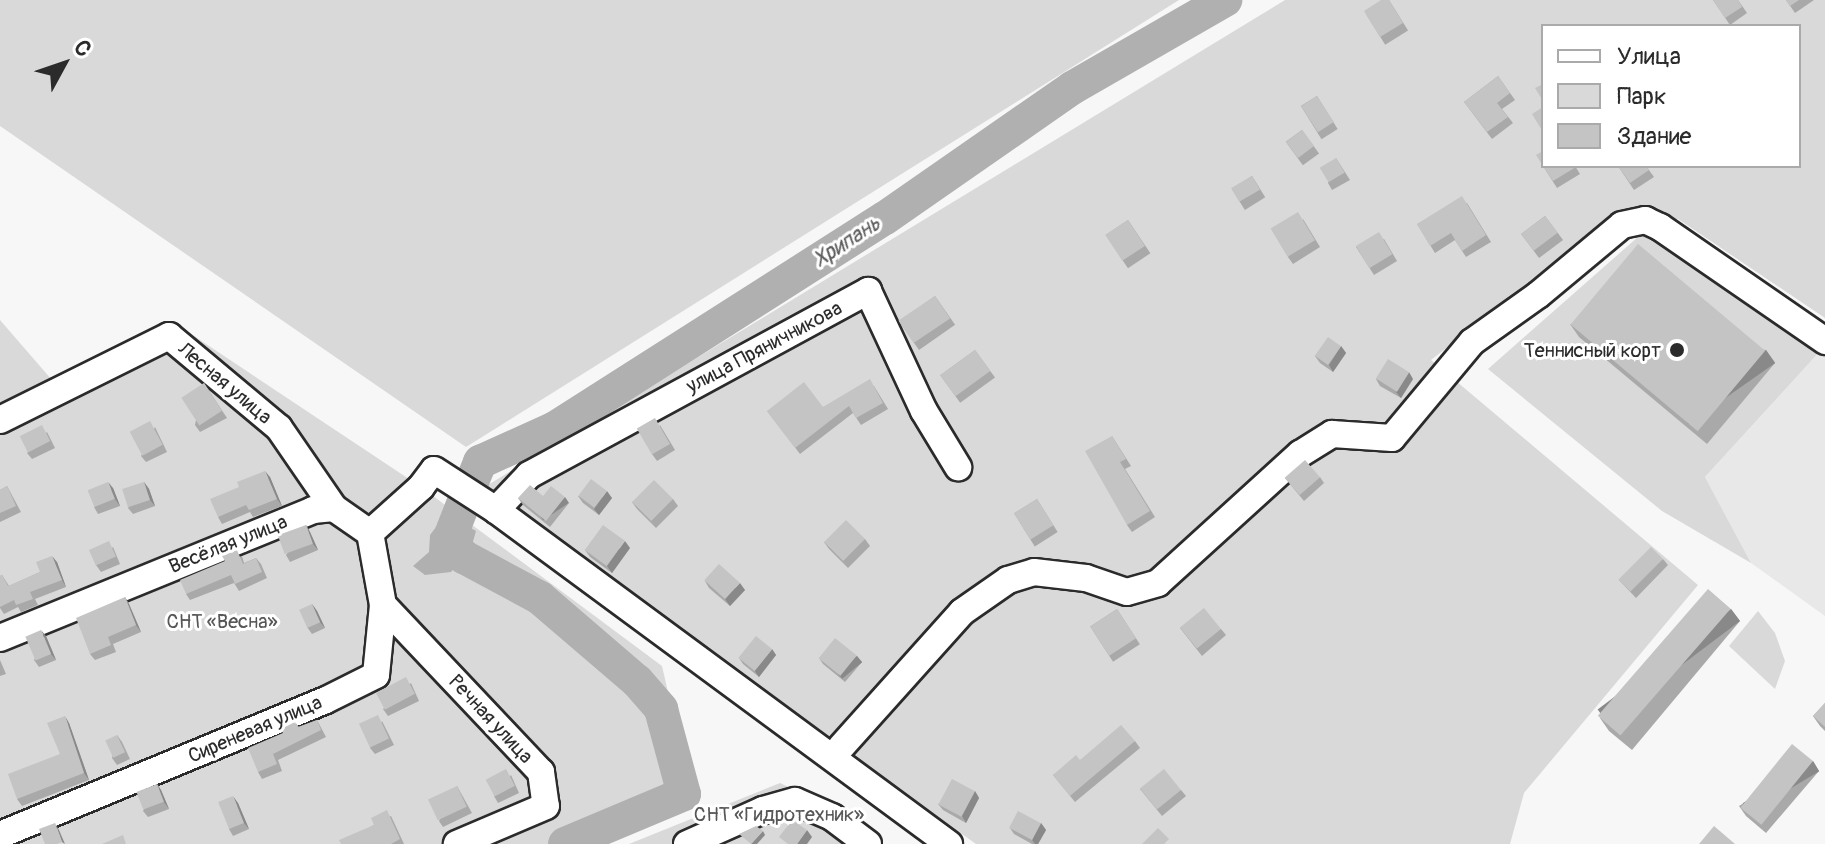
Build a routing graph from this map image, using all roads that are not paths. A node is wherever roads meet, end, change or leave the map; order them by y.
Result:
1 (1825, 341) edge
2 (0, 420) edge
3 (958, 467) dead end
4 (334, 508) junction
5 (496, 510) junction
6 (370, 533) junction
7 (383, 605) junction
8 (0, 638) edge
9 (837, 752) junction
10 (0, 835) edge
11 (457, 844) edge
12 (687, 844) edge
13 (868, 844) edge
14 (949, 844) edge

1 - 9 street
2 - 4 street, Лесная улица
3 - 5 street, улица Пряничникова
4 - 6 street
4 - 8 street, Весёлая улица
5 - 6 street
5 - 9 street
6 - 7 street, Сиреневая улица
7 - 10 street, Сиреневая улица
7 - 11 street, Речная улица
9 - 14 street
12 - 13 street

